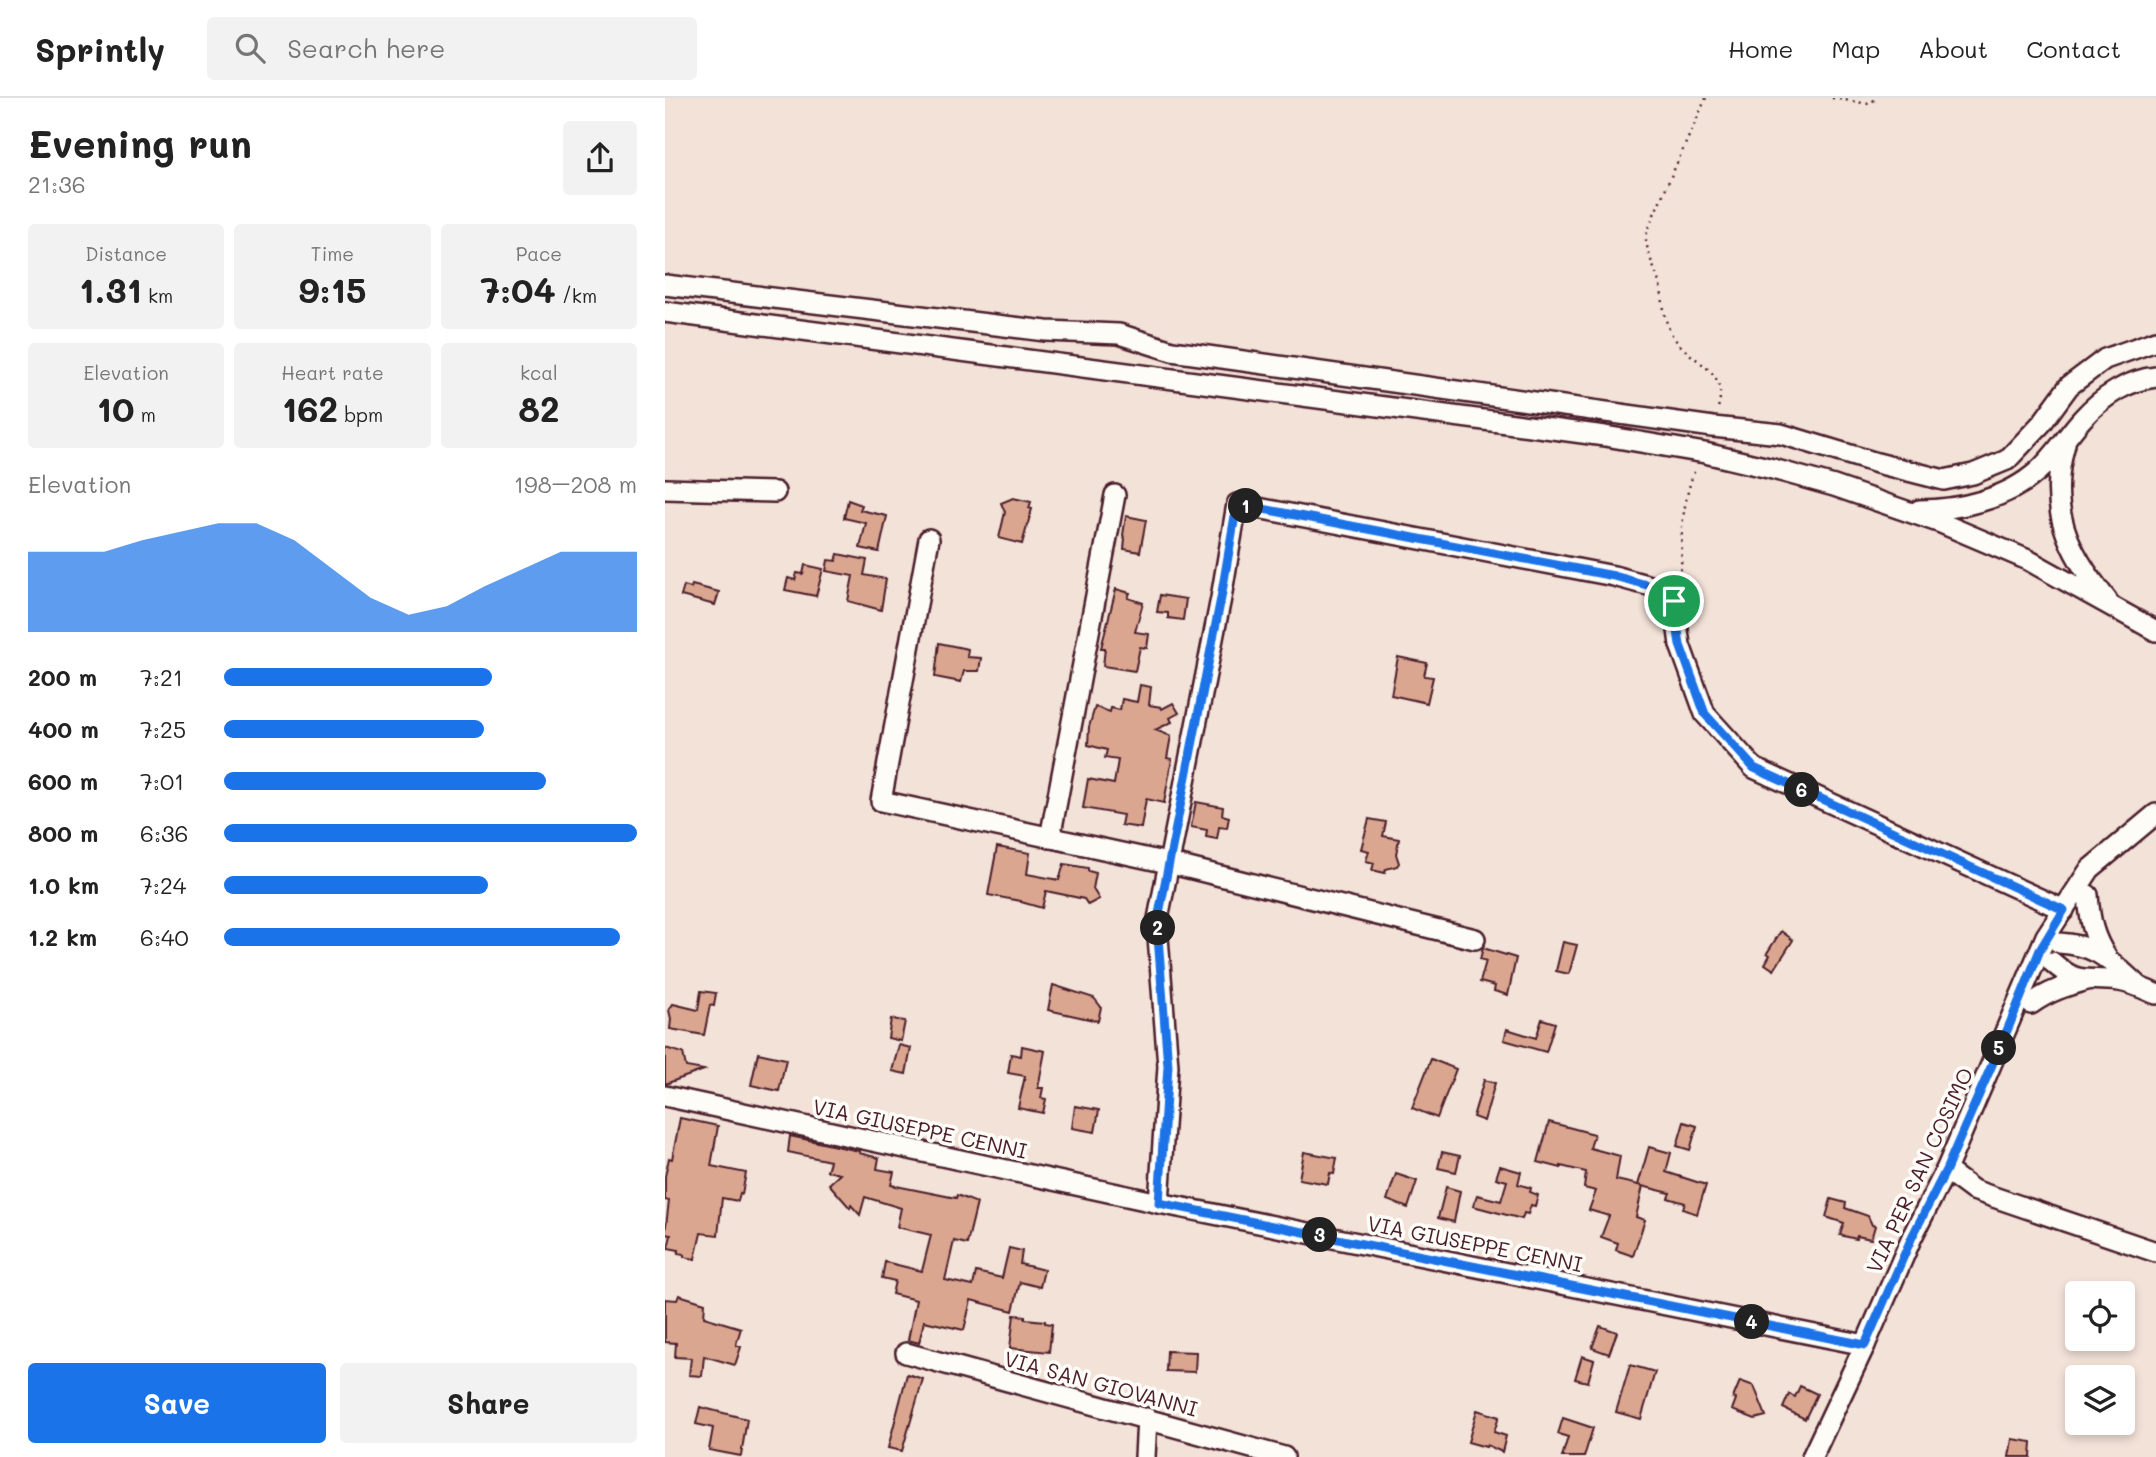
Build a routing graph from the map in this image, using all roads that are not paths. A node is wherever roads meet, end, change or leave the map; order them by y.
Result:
1 (665, 285) edge
2 (665, 312) edge
3 (2156, 341) edge
4 (2156, 377) edge
5 (2066, 440) junction
6 (665, 489) edge
7 (775, 492) dead end
8 (1115, 495) dead end
9 (1904, 510) junction
10 (929, 539) dead end
11 (2112, 607) junction
12 (2156, 631) edge
13 (2156, 814) edge
14 (1050, 838) junction
15 (1168, 863) junction
16 (2088, 895) dead end
17 (2064, 910) junction
18 (1475, 939) dead end
19 (2059, 943) dead end
20 (2108, 959) junction
21 (2052, 962) dead end
22 (2087, 980) junction
23 (2147, 990) edge
24 (2031, 1004) dead end
25 (665, 1096) edge
26 (1946, 1170) junction
27 (1159, 1203) junction
28 (2156, 1252) edge
29 (1865, 1345) junction
30 (906, 1353) dead end
31 (1147, 1418) junction
32 (1145, 1457) edge
33 (1284, 1457) edge
34 (1812, 1457) edge

1 - 3 street
2 - 9 street
4 - 5 street
5 - 9 street
5 - 11 street
6 - 7 street
8 - 14 street
9 - 11 street
10 - 14 street
11 - 12 street
13 - 17 street, VIA PER SAN COSIMO
14 - 15 street
15 - 17 street
15 - 18 street
15 - 27 street
16 - 20 street
17 - 26 street, VIA PER SAN COSIMO
19 - 20 street
20 - 23 street
21 - 22 street
22 - 23 street
22 - 24 street
25 - 27 street, VIA GIUSEPPE CENNI
26 - 28 street
26 - 29 street, VIA PER SAN COSIMO
27 - 29 street, VIA GIUSEPPE CENNI
29 - 34 street, VIA PER SAN COSIMO
30 - 31 street, VIA SAN GIOVANNI
31 - 32 street
31 - 33 street, VIA SAN GIOVANNI

